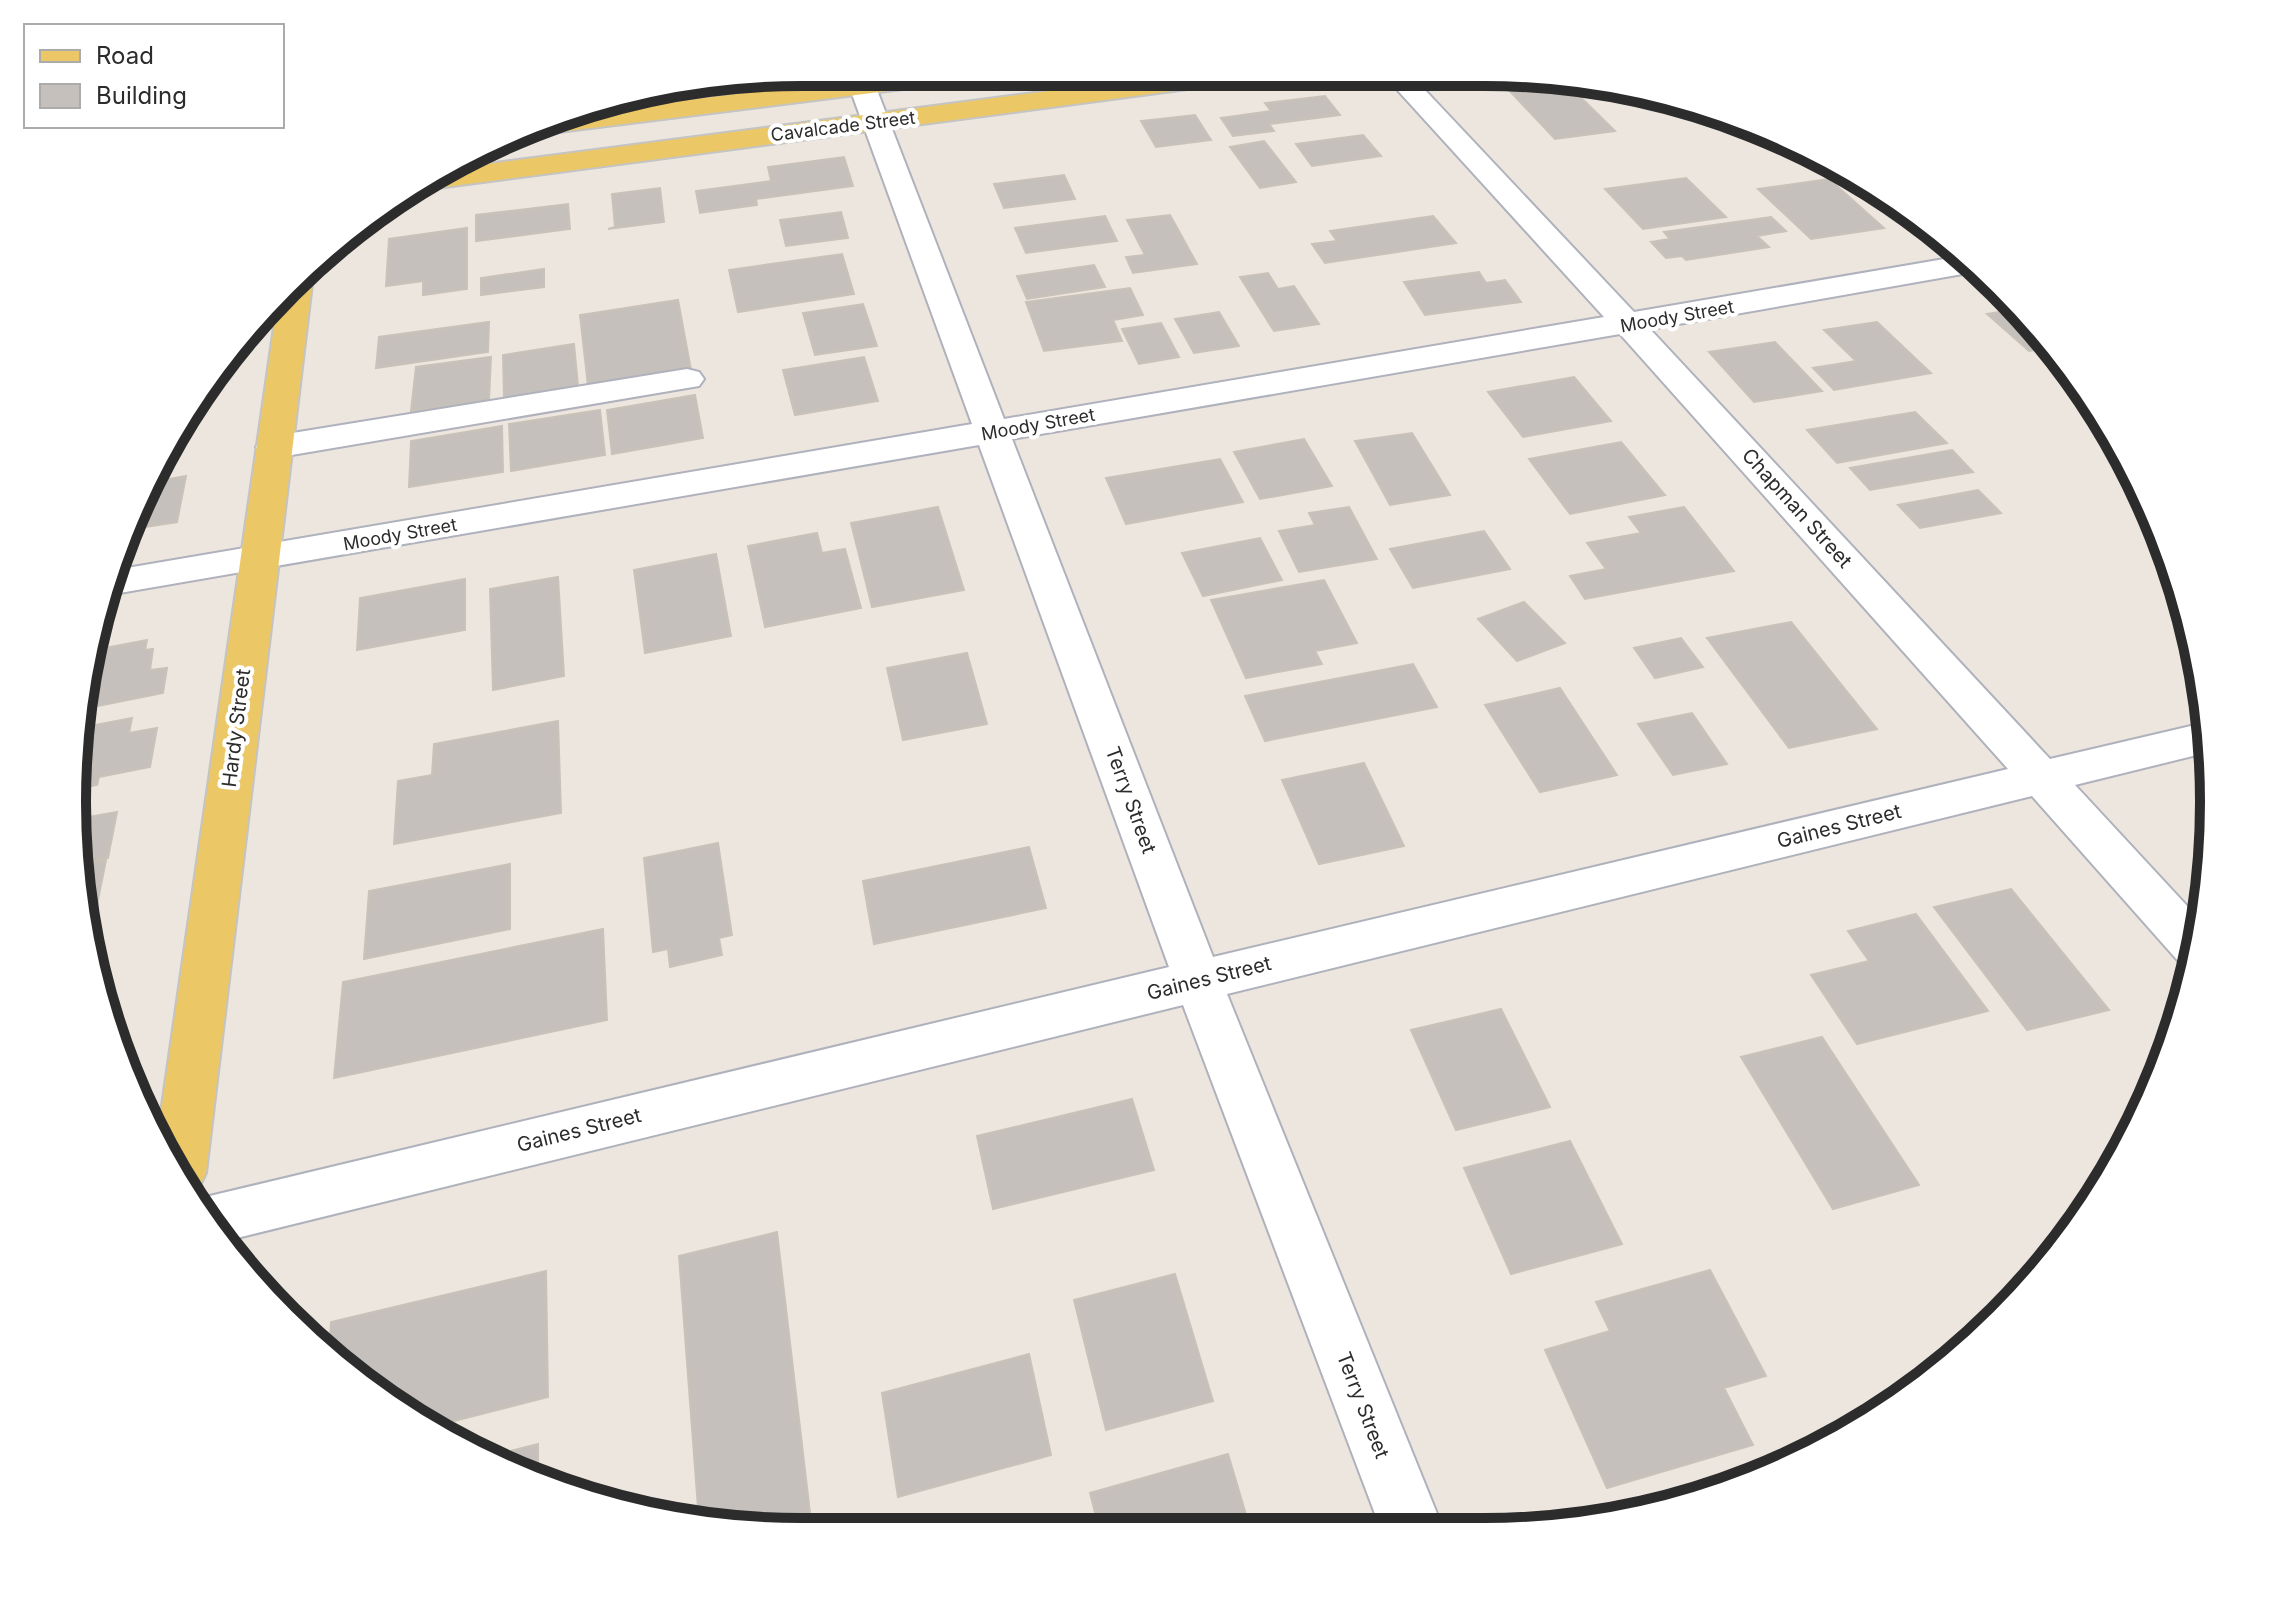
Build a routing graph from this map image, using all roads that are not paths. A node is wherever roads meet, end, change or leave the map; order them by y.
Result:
1 (902, 86) edge
2 (995, 86) edge
3 (1407, 86) edge
4 (865, 93) edge
5 (577, 122) edge
6 (458, 174) edge
7 (1958, 266) edge
8 (294, 298) edge
9 (1627, 325) junction
10 (687, 379) dead end
11 (994, 432) junction
12 (274, 447) junction
13 (258, 559) junction
14 (121, 582) edge
15 (2197, 740) edge
16 (2043, 777) junction
17 (2187, 938) edge
18 (1198, 981) junction
19 (181, 1158) edge
20 (219, 1217) edge
21 (1407, 1518) edge

1 - 4 main road, Cavalcade Street
2 - 4 main road, Cavalcade Street
3 - 9 street, Chapman Street
4 - 5 main road, Cavalcade Street
4 - 6 main road, Cavalcade Street
4 - 11 street, Terry Street
7 - 9 street, Moody Street
8 - 12 main road, Hardy Street
9 - 11 street, Moody Street
9 - 16 street, Chapman Street
10 - 12 street
11 - 13 street, Moody Street
11 - 18 street, Terry Street
12 - 13 main road, Hardy Street
13 - 14 street, Moody Street
13 - 19 main road, Hardy Street
15 - 16 street, Gaines Street
16 - 17 street, Chapman Street
16 - 18 street, Gaines Street
18 - 20 street, Gaines Street
18 - 21 street, Terry Street

